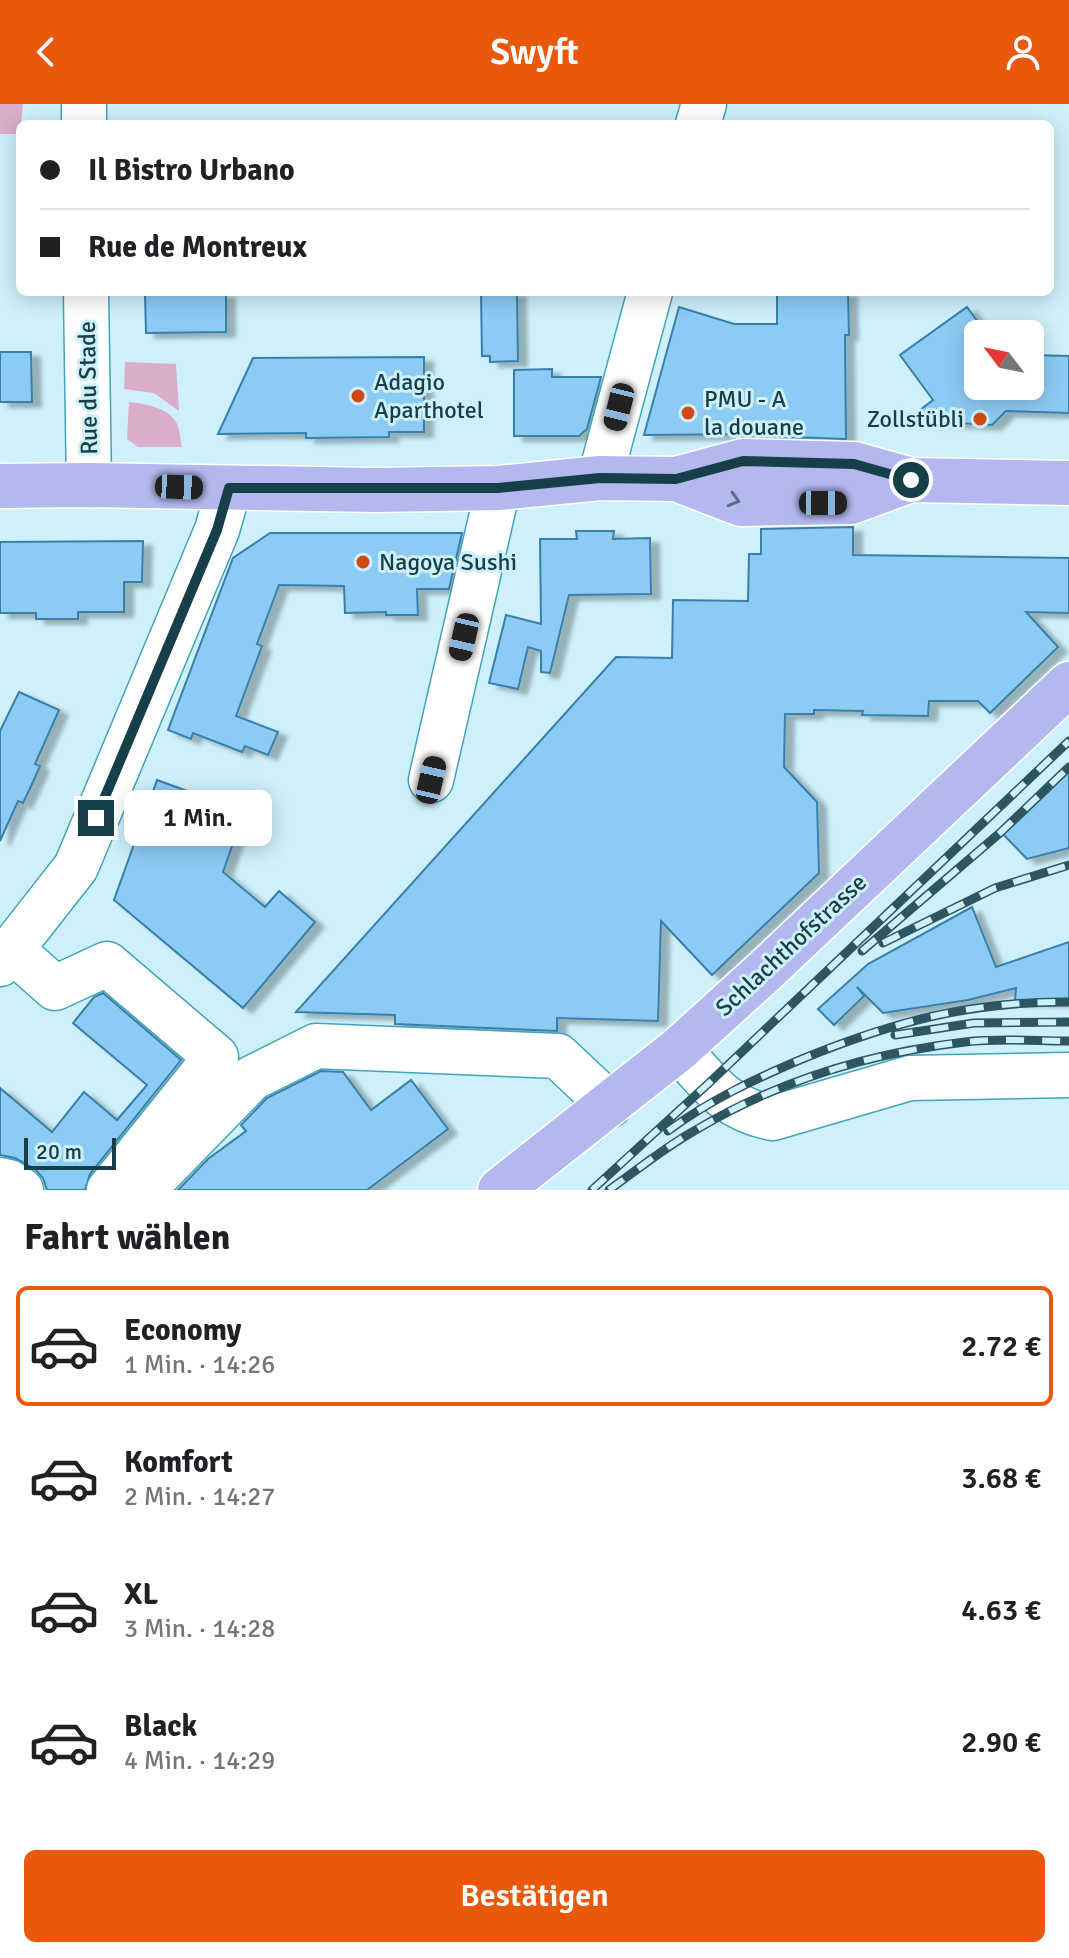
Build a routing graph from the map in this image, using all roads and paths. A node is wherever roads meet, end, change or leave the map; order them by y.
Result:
1 (86, 296) edge
2 (649, 296) edge
3 (600, 478) junction
4 (676, 479) junction
5 (911, 480) junction
6 (1069, 483) edge
7 (89, 485) junction
8 (0, 486) edge
9 (229, 488) junction
10 (498, 488) junction
11 (1069, 684) edge
12 (431, 780) dead end
13 (6, 957) edge
14 (679, 1049) junction
15 (1069, 1075) edge
16 (610, 1105) junction
17 (0, 1180) edge
18 (21, 1190) edge
19 (109, 1190) edge
20 (143, 1190) edge
21 (500, 1190) edge

1 - 7 street, Rue du Stade
2 - 3 street
3 - 4 main road
3 - 10 main road
4 - 5 main road
4 -> 5 main road
5 - 6 main road
7 - 8 main road
7 - 9 main road
9 - 10 main road
9 - 13 street
10 - 12 street
11 - 14 main road, Schlachthofstrasse
13 - 19 street
14 - 15 street
14 - 16 main road, Schlachthofstrasse
16 - 20 street
16 - 21 main road, Schlachthofstrasse
17 - 18 street

